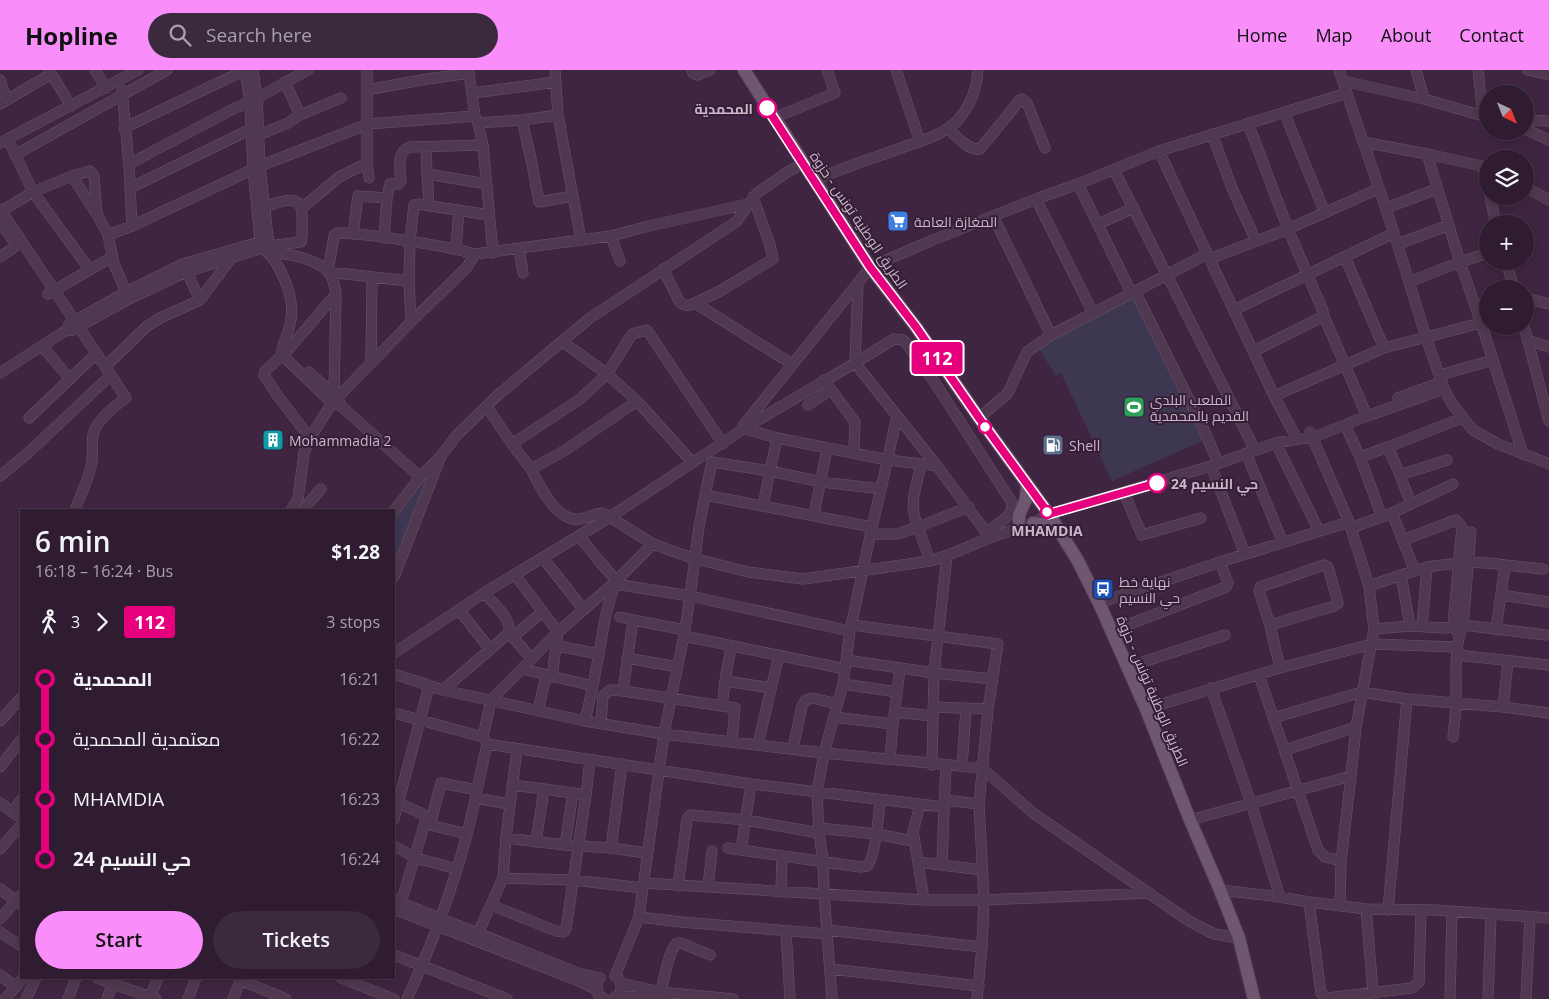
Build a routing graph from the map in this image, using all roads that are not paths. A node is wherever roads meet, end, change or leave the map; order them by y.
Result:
1 (95, 70) edge
2 (137, 70) edge
3 (168, 70) edge
4 (245, 70) edge
5 (253, 70) edge
6 (308, 70) edge
7 (367, 70) edge
8 (554, 70) edge
9 (692, 70) edge
10 (710, 70) edge
11 (744, 70) edge
12 (827, 70) edge
13 (896, 70) edge
14 (978, 70) edge
15 (1338, 70) edge
16 (1416, 70) edge
17 (1478, 70) edge
18 (1528, 70) edge
19 (50, 72) edge
20 (469, 72) edge
21 (421, 75) edge
22 (1549, 75) edge
23 (122, 78) junction
24 (0, 80) edge
25 (1343, 81) junction
26 (285, 82) junction
27 (556, 82) junction
28 (1480, 85) edge
29 (106, 88) junction
30 (367, 90) junction
31 (473, 92) junction
32 (1347, 93) junction
33 (122, 95) junction
34 (341, 98) dead end
35 (1424, 99) junction
36 (253, 100) junction
37 (3, 102) edge
38 (71, 106) junction
39 (1284, 112) junction
40 (300, 115) junction
41 (558, 115) junction
42 (1479, 115) edge
43 (774, 118) junction
44 (476, 120) junction
45 (522, 120) junction
46 (1534, 120) edge
47 (1549, 121) edge
48 (368, 124) junction
49 (1248, 124) junction
50 (124, 128) junction
51 (948, 129) junction
52 (256, 130) junction
53 (1534, 133) edge
54 (1212, 134) junction
55 (1549, 140) edge
56 (4, 142) edge
57 (920, 142) junction
58 (1363, 142) junction
59 (483, 145) junction
60 (426, 148) junction
61 (1045, 148) dead end
62 (1158, 151) junction
63 (1427, 154) junction
64 (15, 155) junction
65 (367, 163) junction
66 (129, 164) junction
67 (803, 164) junction
68 (1479, 166) edge
69 (257, 168) junction
70 (1114, 170) junction
71 (427, 174) junction
72 (72, 176) junction
73 (369, 178) dead end
74 (814, 181) junction
75 (487, 184) junction
76 (1078, 184) junction
77 (130, 188) junction
78 (1378, 189) junction
79 (1437, 189) junction
80 (33, 192) junction
81 (1534, 192) edge
82 (573, 196) junction
83 (387, 198) junction
84 (1036, 199) junction
85 (1549, 200) edge
86 (751, 201) junction
87 (428, 205) junction
88 (262, 208) junction
89 (302, 208) junction
90 (1134, 208) junction
91 (1386, 208) junction
92 (459, 210) junction
93 (0, 213) edge
94 (1324, 213) junction
95 (97, 214) junction
96 (489, 215) junction
97 (993, 216) junction
98 (1098, 224) junction
99 (1448, 225) junction
100 (132, 226) junction
101 (1288, 229) junction
102 (1394, 233) junction
103 (353, 234) junction
104 (108, 235) junction
105 (611, 236) junction
106 (384, 238) junction
107 (581, 240) junction
108 (410, 241) junction
109 (1256, 241) junction
110 (19, 243) junction
111 (1398, 244) junction
112 (266, 247) junction
113 (456, 248) junction
114 (518, 249) junction
115 (493, 253) junction
116 (232, 254) junction
117 (475, 254) junction
118 (1208, 256) junction
119 (1479, 256) edge
120 (0, 257) edge
121 (112, 257) junction
122 (1345, 257) junction
123 (620, 261) dead end
124 (1460, 262) junction
125 (870, 267) junction
126 (185, 268) junction
127 (663, 269) junction
128 (90, 270) junction
129 (328, 272) junction
130 (523, 273) dead end
131 (1168, 274) junction
132 (1307, 274) junction
133 (372, 278) junction
134 (409, 282) junction
135 (1409, 282) junction
136 (858, 283) junction
137 (126, 292) junction
138 (1133, 292) junction
139 (51, 293) junction
140 (336, 294) junction
141 (200, 300) junction
142 (1534, 300) edge
143 (695, 303) junction
144 (1549, 304) edge
145 (1234, 310) junction
146 (1093, 313) junction
147 (1323, 314) junction
148 (1479, 317) edge
149 (411, 322) junction
150 (1479, 324) edge
151 (72, 327) junction
152 (1051, 335) junction
153 (1485, 335) edge
154 (1526, 335) edge
155 (1426, 338) junction
156 (1527, 340) junction
157 (562, 342) junction
158 (42, 346) junction
159 (1549, 346) edge
160 (1384, 348) junction
161 (283, 351) junction
162 (1254, 351) junction
163 (94, 356) junction
164 (1493, 360) junction
165 (371, 363) junction
166 (792, 364) junction
167 (855, 364) junction
168 (1346, 365) junction
169 (0, 373) edge
170 (107, 374) junction
171 (606, 374) junction
172 (950, 376) junction
173 (70, 379) junction
174 (824, 380) junction
175 (1442, 382) junction
176 (937, 386) junction
177 (831, 390) junction
178 (1274, 396) junction
179 (1546, 397) edge
180 (336, 400) junction
181 (637, 401) junction
182 (808, 405) dead end
183 (487, 407) junction
184 (1366, 413) junction
185 (897, 416) junction
186 (29, 418) dead end
187 (979, 418) junction
188 (1462, 418) junction
189 (1549, 421) edge
190 (1345, 425) junction
191 (741, 431) junction
192 (1311, 435) junction
193 (310, 438) junction
194 (777, 438) junction
195 (1297, 439) junction
196 (512, 444) junction
197 (723, 444) junction
198 (1276, 444) junction
199 (1388, 447) junction
200 (827, 448) junction
201 (712, 450) junction
202 (854, 452) junction
203 (1251, 452) junction
204 (1523, 454) junction
205 (441, 456) junction
206 (1360, 457) junction
207 (888, 460) junction
208 (1448, 460) dead end
209 (712, 462) junction
210 (693, 463) junction
211 (1549, 464) edge
212 (921, 465) junction
213 (1215, 465) junction
214 (937, 466) junction
215 (531, 469) junction
216 (770, 471) junction
217 (1400, 475) junction
218 (0, 476) edge
219 (420, 477) junction
220 (822, 482) junction
221 (1027, 484) junction
222 (1454, 484) dead end
223 (321, 489) dead end
224 (881, 489) junction
225 (1124, 493) junction
226 (705, 495) junction
227 (1036, 498) junction
228 (1411, 504) junction
229 (305, 505) edge
230 (763, 506) junction
231 (968, 508) junction
232 (75, 509) edge
233 (395, 510) edge
234 (1049, 514) junction
235 (814, 515) junction
236 (1387, 515) junction
237 (610, 517) junction
238 (1201, 518) dead end
239 (1033, 522) junction
240 (1017, 525) junction
241 (1350, 525) junction
242 (918, 527) junction
243 (871, 530) junction
244 (1059, 531) junction
245 (1319, 531) junction
246 (1471, 532) dead end
247 (987, 535) junction
248 (579, 536) junction
249 (1404, 540) junction
250 (1283, 542) junction
251 (652, 544) junction
252 (1244, 554) junction
253 (947, 556) junction
254 (543, 558) junction
255 (696, 558) junction
256 (930, 561) junction
257 (1220, 562) junction
258 (1463, 563) junction
259 (1505, 565) junction
260 (1427, 567) junction
261 (1543, 569) dead end
262 (863, 570) junction
263 (1415, 571) junction
264 (395, 574) edge
265 (514, 575) junction
266 (1402, 576) junction
267 (616, 582) junction
268 (1369, 586) junction
269 (484, 593) junction
270 (690, 596) junction
271 (1500, 596) junction
272 (1548, 602) dead end
273 (1099, 603) junction
274 (459, 610) junction
275 (584, 610) junction
276 (542, 612) junction
277 (620, 617) dead end
278 (633, 620) junction
279 (1270, 625) junction
280 (1410, 626) junction
281 (1422, 626) junction
282 (1458, 626) junction
283 (851, 628) junction
284 (1374, 629) junction
285 (1496, 630) junction
286 (1112, 631) junction
287 (558, 632) junction
288 (684, 633) junction
289 (511, 635) junction
290 (1225, 635) dead end
291 (938, 636) junction
292 (1546, 636) dead end
293 (1372, 644) junction
294 (557, 646) junction
295 (731, 646) junction
296 (1457, 646) junction
297 (490, 649) junction
298 (395, 652) edge
299 (599, 654) junction
300 (780, 655) junction
301 (627, 658) junction
302 (532, 659) junction
303 (1508, 662) junction
304 (846, 665) junction
305 (1128, 666) junction
306 (1549, 666) edge
307 (677, 667) junction
308 (1280, 668) junction
309 (900, 669) junction
310 (522, 670) junction
311 (934, 673) junction
312 (395, 674) edge
313 (1259, 675) junction
314 (549, 677) junction
315 (992, 679) junction
316 (725, 681) junction
317 (843, 684) junction
318 (429, 686) junction
319 (593, 686) junction
320 (771, 688) junction
321 (1212, 688) junction
322 (443, 690) junction
323 (623, 691) junction
324 (897, 692) junction
325 (1362, 692) junction
326 (20, 699) edge
327 (670, 699) junction
328 (1407, 699) junction
329 (491, 700) junction
330 (1456, 703) junction
331 (837, 704) junction
332 (722, 706) junction
333 (1503, 707) junction
334 (966, 709) junction
335 (988, 709) junction
336 (1146, 710) junction
337 (538, 711) junction
338 (895, 712) junction
339 (933, 712) junction
340 (395, 713) edge
341 (1549, 713) edge
342 (833, 718) junction
343 (1273, 718) junction
344 (420, 720) junction
345 (0, 721) edge
346 (585, 721) junction
347 (601, 723) junction
348 (893, 724) junction
349 (1356, 727) junction
350 (664, 734) junction
351 (1453, 737) dead end
352 (485, 740) junction
353 (20, 741) edge
354 (732, 742) junction
355 (758, 744) junction
356 (793, 748) junction
357 (517, 749) junction
358 (1285, 750) junction
359 (824, 753) junction
360 (890, 759) junction
361 (590, 760) junction
362 (622, 764) junction
363 (932, 765) junction
364 (946, 766) junction
365 (0, 767) edge
366 (962, 767) junction
367 (982, 768) junction
368 (659, 769) junction
369 (1351, 776) junction
370 (751, 784) junction
371 (512, 785) junction
372 (544, 789) junction
373 (1297, 789) junction
374 (817, 792) junction
375 (572, 793) junction
376 (476, 794) junction
377 (586, 794) junction
378 (397, 799) edge
379 (880, 800) junction
380 (20, 801) edge
381 (944, 803) junction
382 (1251, 803) junction
383 (0, 804) edge
384 (509, 804) junction
385 (920, 804) junction
386 (979, 804) junction
387 (12, 812) junction
388 (395, 812) edge
389 (20, 817) edge
390 (746, 820) junction
391 (1190, 820) junction
392 (428, 824) junction
393 (20, 826) edge
394 (819, 831) junction
395 (467, 834) junction
396 (876, 834) junction
397 (506, 838) junction
398 (913, 841) junction
399 (536, 842) junction
400 (565, 845) junction
401 (578, 845) junction
402 (395, 847) edge
403 (0, 848) edge
404 (611, 848) junction
405 (728, 848) dead end
406 (741, 850) junction
407 (712, 851) dead end
408 (646, 853) junction
409 (782, 856) junction
410 (416, 858) junction
411 (823, 861) junction
412 (1340, 861) junction
413 (918, 862) junction
414 (942, 865) junction
415 (457, 869) junction
416 (982, 870) junction
417 (503, 878) junction
418 (573, 880) junction
419 (643, 885) junction
420 (678, 886) junction
421 (708, 887) junction
422 (0, 889) edge
423 (1220, 890) junction
424 (781, 892) junction
425 (824, 893) junction
426 (1150, 893) junction
427 (1280, 897) junction
428 (20, 900) edge
429 (924, 900) junction
430 (984, 900) junction
431 (1309, 902) junction
432 (396, 904) edge
433 (491, 905) junction
434 (1340, 906) junction
435 (1366, 909) junction
436 (1388, 910) junction
437 (1421, 910) junction
438 (1452, 911) junction
439 (1491, 915) junction
440 (638, 917) junction
441 (1530, 917) junction
442 (1549, 918) edge
443 (0, 919) edge
444 (439, 923) junction
445 (786, 931) junction
446 (0, 932) edge
447 (827, 932) junction
448 (478, 933) junction
449 (1239, 938) junction
450 (20, 945) edge
451 (982, 947) junction
452 (395, 954) edge
453 (710, 955) dead end
454 (422, 966) junction
455 (831, 969) junction
456 (0, 975) edge
457 (600, 978) junction
458 (22, 979) edge
459 (36, 979) edge
460 (76, 979) edge
461 (158, 979) edge
462 (196, 979) edge
463 (241, 979) edge
464 (347, 979) edge
465 (618, 979) junction
466 (115, 980) edge
467 (366, 982) edge
468 (979, 986) junction
469 (16, 987) junction
470 (597, 990) junction
471 (661, 992) junction
472 (1373, 992) junction
473 (616, 997) edge
474 (151, 998) edge
475 (5, 999) edge
476 (26, 999) edge
477 (68, 999) edge
478 (107, 999) edge
479 (188, 999) edge
480 (233, 999) edge
481 (286, 999) edge
482 (394, 999) edge
483 (407, 999) edge
484 (507, 999) edge
485 (604, 999) edge
486 (670, 999) edge
487 (733, 999) edge
488 (790, 999) edge
489 (832, 999) edge
490 (977, 999) edge
491 (1254, 999) edge
492 (1450, 999) edge
493 (1488, 999) edge
494 (1526, 999) edge

1 - 29 street
2 - 23 street
3 - 33 street
4 - 36 street
4 - 50 street
5 - 36 street
6 - 26 street
7 - 30 street
8 - 27 street
9 - 10 street
11 - 43 main road, الطريق الوطنية تونس - حزوة
12 - 43 street
13 - 57 street
14 - 51 street
15 - 25 street
16 - 35 street
17 - 28 street
18 - 22 street
19 - 37 street
19 - 38 street
20 - 21 street
20 - 31 street
21 - 30 street
23 - 29 street
23 - 33 street
24 - 37 street
25 - 32 street
25 - 35 street
26 - 36 street
26 - 40 street
27 - 31 street
27 - 41 street
29 - 38 street
30 - 48 street
31 - 44 street
32 - 39 street
32 - 58 street
33 - 50 street
33 - 64 street
34 - 40 street
35 - 42 street
36 - 52 street
36 - 66 street
38 - 56 street
39 - 49 street
39 - 94 street
40 - 52 street
41 - 45 street
41 - 82 street
43 - 67 main road, الطريق الوطنية تونس - حزوة
44 - 45 street
44 - 48 street
44 - 59 street
45 - 82 street
46 - 47 street
48 - 65 street
48 - 69 street
49 - 54 street
49 - 101 street
50 - 66 street
51 - 57 street
51 - 61 street
52 - 69 street
52 - 77 street
53 - 55 street
54 - 62 street
54 - 109 street
56 - 64 street
57 - 74 street
58 - 63 street
58 - 78 street
59 - 60 street
59 - 75 street
60 - 71 street
60 - 83 street
62 - 70 street
62 - 118 street
63 - 68 street
63 - 79 street
64 - 80 street
65 - 73 street
65 - 89 street
66 - 77 street
67 - 74 main road, الطريق الوطنية تونس - حزوة
67 - 86 street
69 - 88 street
69 - 100 street
70 - 76 street
70 - 90 street
71 - 75 street
71 - 87 street
72 - 80 street
72 - 95 street
72 - 95 street
74 - 125 main road, الطريق الوطنية تونس - حزوة
75 - 96 street
76 - 84 street
76 - 98 street
77 - 100 street
78 - 91 street
78 - 94 street
79 - 91 street
79 - 99 street
80 - 93 street
80 - 128 street
81 - 85 street
82 - 107 street
83 - 103 street
83 - 106 street
84 - 97 street
84 - 146 street
86 - 105 street
86 - 127 street
86 - 143 street
87 - 92 street
87 - 108 street
88 - 89 street
88 - 112 street
89 - 112 street
90 - 98 street
90 - 131 street
91 - 102 street
92 - 96 street
92 - 113 street
93 - 110 street
94 - 101 street
95 - 104 street
96 - 115 street
97 - 125 street
97 - 152 street
98 - 138 street
99 - 111 street
99 - 124 street
100 - 104 street
101 - 109 street
101 - 132 street
102 - 111 street
102 - 122 street
103 - 106 street
103 - 129 street
104 - 121 street
105 - 107 street
105 - 123 street
106 - 108 street
107 - 114 street
108 - 113 street
108 - 134 street
109 - 118 street
110 - 120 street
110 - 139 street
111 - 135 street
112 - 116 street
112 - 129 street
112 - 161 street
113 - 117 street
114 - 115 street
114 - 130 street
115 - 117 street
116 - 126 street
116 - 141 street
117 - 149 street
118 - 131 street
118 - 145 street
119 - 124 street
121 - 128 street
121 - 137 street
122 - 132 street
122 - 160 street
124 - 135 street
124 - 148 street
125 - 136 street
125 - 172 main road, الطريق الوطنية تونس - حزوة
126 - 137 street
126 - 141 street
126 - 151 street
127 - 143 street
127 - 157 street
128 - 139 street
129 - 133 street
129 - 140 street
131 - 138 street
131 - 203 street
132 - 145 street
132 - 147 street
133 - 134 street
133 - 165 street
134 - 149 street
135 - 155 street
136 - 166 street
136 - 167 street
137 - 151 street
138 - 146 street
138 - 213 street
139 - 151 street
140 - 161 street
140 - 180 street
141 - 170 street
142 - 144 street
143 - 166 street
145 - 162 street
146 - 152 street
147 - 162 street
147 - 168 street
149 - 165 street
150 - 155 street
151 - 158 street
151 - 163 street
152 - 187 street
153 - 164 street
154 - 156 street
155 - 160 street
155 - 175 street
156 - 159 street
156 - 179 street
157 - 171 street
157 - 183 street
158 - 169 street
158 - 173 street
160 - 168 street
161 - 180 street
161 - 193 street
162 - 178 street
163 - 170 street
163 - 173 street
164 - 175 street
164 - 204 street
165 - 180 street
166 - 191 street
167 - 174 street
167 - 176 street
167 - 185 street
168 - 178 street
168 - 184 street
170 - 218 street
170 - 232 street
171 - 181 street
171 - 196 street
171 - 197 street
172 - 176 street
172 - 187 main road, الطريق الوطنية تونس - حزوة
173 - 186 street
174 - 177 street
174 - 191 street
175 - 184 street
175 - 188 street
176 - 247 street
177 - 182 street
177 - 202 street
178 - 195 street
179 - 189 street
180 - 193 street
180 - 219 street
181 - 210 street
181 - 215 street
183 - 196 street
183 - 205 street
184 - 190 street
184 - 192 street
185 - 207 street
185 - 214 street
187 - 221 main road, الطريق الوطنية تونس - حزوة
188 - 199 street
188 - 204 street
190 - 192 street
190 - 206 street
191 - 194 street
191 - 197 street
192 - 195 street
192 - 241 street
193 - 229 street
194 - 200 street
194 - 216 street
195 - 198 street
196 - 215 street
197 - 201 street
198 - 203 street
198 - 245 street
199 - 206 street
199 - 217 street
200 - 202 street
200 - 220 street
201 - 209 street
201 - 210 street
202 - 207 street
203 - 213 street
203 - 250 street
204 - 211 street
205 - 219 street
205 - 264 street
206 - 236 street
207 - 212 street
207 - 224 street
208 - 217 street
209 - 216 street
209 - 226 street
210 - 237 street
212 - 214 street
212 - 242 street
213 - 225 street
213 - 252 street
214 - 231 street
215 - 237 street
216 - 220 street
216 - 230 street
217 - 228 street
219 - 233 street
220 - 224 street
220 - 235 street
221 - 227 main road, الطريق الوطنية تونس - حزوة
221 - 240 main road
222 - 228 street
223 - 229 street
224 - 243 street
225 - 234 street
225 - 238 street
226 - 230 street
226 - 255 street
227 - 234 main road, الطريق الوطنية تونس - حزوة
227 - 240 street
228 - 236 street
230 - 235 street
231 - 242 street
231 - 247 street
234 - 239 street
234 - 244 main road, الطريق الوطنية تونس - حزوة
235 - 243 street
236 - 241 street
236 - 249 street
237 - 248 street
237 - 251 street
239 - 240 street
239 - 244 main road
240 - 247 street
241 - 245 street
241 - 268 street
242 - 243 street
242 - 256 street
243 - 262 street
244 - 273 main road, الطريق الوطنية تونس - حزوة
245 - 250 street
246 - 258 street
247 - 253 street
248 - 254 street
248 - 267 street
249 - 258 street
249 - 263 street
250 - 252 street
251 - 255 street
251 - 267 street
252 - 257 street
253 - 256 street
253 - 291 street
254 - 265 street
254 - 275 street
255 - 262 street
255 - 270 street
256 - 262 street
257 - 273 street
257 - 286 street
258 - 259 street
258 - 260 street
258 - 282 street
259 - 261 street
259 - 271 street
260 - 263 street
260 - 281 street
262 - 283 street
263 - 266 street
265 - 269 street
265 - 276 street
266 - 268 street
266 - 280 street
267 - 270 street
267 - 275 street
267 - 299 street
268 - 284 street
269 - 274 street
269 - 289 street
270 - 283 street
270 - 288 street
271 - 272 street
271 - 285 street
273 - 286 main road, الطريق الوطنية تونس - حزوة
274 - 297 street
274 - 298 street
275 - 287 street
276 - 287 street
276 - 289 street
277 - 278 street
278 - 288 street
278 - 301 street
279 - 279 street
279 - 308 street
280 - 281 street
280 - 284 street
281 - 282 street
282 - 285 street
282 - 296 street
283 - 291 street
283 - 304 street
284 - 293 street
285 - 292 street
286 - 305 main road, الطريق الوطنية تونس - حزوة
287 - 294 street
287 - 302 street
288 - 295 street
288 - 307 street
289 - 297 street
289 - 302 street
290 - 305 street
291 - 311 street
291 - 315 street
293 - 296 street
293 - 308 street
293 - 325 street
294 - 299 street
294 - 314 street
295 - 300 street
295 - 316 street
296 - 303 street
296 - 330 street
297 - 322 street
299 - 319 street
300 - 304 street
300 - 320 street
301 - 307 street
301 - 323 street
302 - 310 street
303 - 306 street
303 - 333 street
304 - 309 street
304 - 317 street
305 - 336 main road, الطريق الوطنية تونس - حزوة
307 - 327 street
308 - 313 street
309 - 311 street
309 - 324 street
310 - 314 street
310 - 329 street
311 - 315 street
311 - 339 street
312 - 318 street
313 - 321 street
313 - 343 street
314 - 319 street
314 - 337 street
315 - 335 street
316 - 320 street
316 - 332 street
317 - 324 street
317 - 331 street
318 - 322 street
318 - 344 street
319 - 346 street
320 - 355 street
321 - 336 street
321 - 382 street
322 - 329 street
323 - 327 street
323 - 347 street
324 - 338 street
325 - 328 street
325 - 343 street
325 - 349 street
326 - 345 street
327 - 332 street
327 - 350 street
328 - 330 street
328 - 436 street
329 - 337 street
329 - 352 street
330 - 333 street
330 - 351 street
331 - 342 street
331 - 356 street
332 - 354 street
333 - 341 street
334 - 335 street
334 - 339 street
334 - 366 street
335 - 367 street
336 - 391 main road, الطريق الوطنية تونس - حزوة
337 - 346 street
338 - 339 street
338 - 348 street
339 - 363 street
340 - 344 street
342 - 348 street
342 - 359 street
343 - 358 street
344 - 352 street
344 - 378 street
346 - 347 street
347 - 350 street
348 - 360 street
349 - 358 street
349 - 369 street
350 - 354 street
350 - 368 street
352 - 357 street
352 - 376 street
353 - 365 street
354 - 355 street
355 - 356 street
356 - 359 street
357 - 361 street
357 - 371 street
358 - 373 street
359 - 360 street
359 - 374 street
360 - 363 street
361 - 362 street
361 - 377 street
362 - 368 street
362 - 404 street
363 - 364 street
364 - 366 street
364 - 381 street
366 - 367 street
367 - 386 street
367 - 426 street
368 - 370 street
368 - 408 street
369 - 373 street
369 - 412 street
370 - 374 street
370 - 390 street
371 - 372 street
371 - 384 street
372 - 375 street
372 - 399 street
373 - 382 street
373 - 412 street
374 - 379 street
374 - 394 street
375 - 377 street
375 - 400 street
376 - 384 street
376 - 392 street
376 - 395 street
377 - 401 street
378 - 388 street
378 - 392 street
379 - 385 street
379 - 396 street
380 - 387 street
381 - 385 street
381 - 386 street
381 - 414 street
382 - 391 street
382 - 427 street
383 - 387 street
384 - 397 street
385 - 398 street
386 - 416 street
387 - 389 street
390 - 394 street
390 - 406 street
390 - 420 street
391 - 423 main road, الطريق الوطنية تونس - حزوة
392 - 395 street
392 - 410 street
393 - 403 street
394 - 396 street
394 - 411 street
395 - 415 street
396 - 398 street
396 - 411 street
397 - 399 street
397 - 417 street
398 - 413 street
399 - 400 street
400 - 401 street
401 - 404 street
401 - 418 street
402 - 410 street
404 - 408 street
405 - 406 street
406 - 409 street
407 - 421 street
408 - 419 street
409 - 411 street
409 - 424 street
410 - 415 street
410 - 432 street
411 - 425 street
412 - 434 street
413 - 414 street
413 - 429 street
414 - 416 street
415 - 444 street
416 - 430 street
417 - 418 street
417 - 433 street
418 - 419 street
418 - 433 street
419 - 420 street
419 - 440 street
420 - 421 street
421 - 424 street
422 - 428 street
423 - 427 street
423 - 449 main road, الطريق الوطنية تونس - حزوة
424 - 425 street
425 - 429 street
425 - 447 street
426 - 430 street
426 - 449 street
427 - 431 street
428 - 443 street
429 - 430 street
430 - 451 street
431 - 434 street
431 - 472 street
432 - 444 street
433 - 448 street
434 - 435 street
435 - 436 street
435 - 472 street
436 - 437 street
437 - 438 street
437 - 472 street
438 - 439 street
438 - 492 street
439 - 441 street
439 - 493 street
440 - 445 street
440 - 465 street
441 - 442 street
441 - 494 street
444 - 448 street
444 - 454 street
444 - 470 street
445 - 447 street
445 - 488 street
446 - 450 street
447 - 451 street
447 - 455 street
448 - 457 street
449 - 491 main road, الطريق الوطنية تونس - حزوة
451 - 468 street
452 - 454 street
453 - 471 street
454 - 483 street
454 - 484 street
455 - 468 street
455 - 489 street
456 - 469 street
457 - 465 street
457 - 470 street
458 - 469 street
459 - 476 street
460 - 477 street
461 - 474 street
462 - 479 street
463 - 480 street
463 - 481 street
464 - 467 street
465 - 471 street
465 - 473 street
466 - 474 street
466 - 478 street
467 - 482 street
468 - 490 street
469 - 475 street
470 - 485 street
471 - 487 street
473 - 486 street

